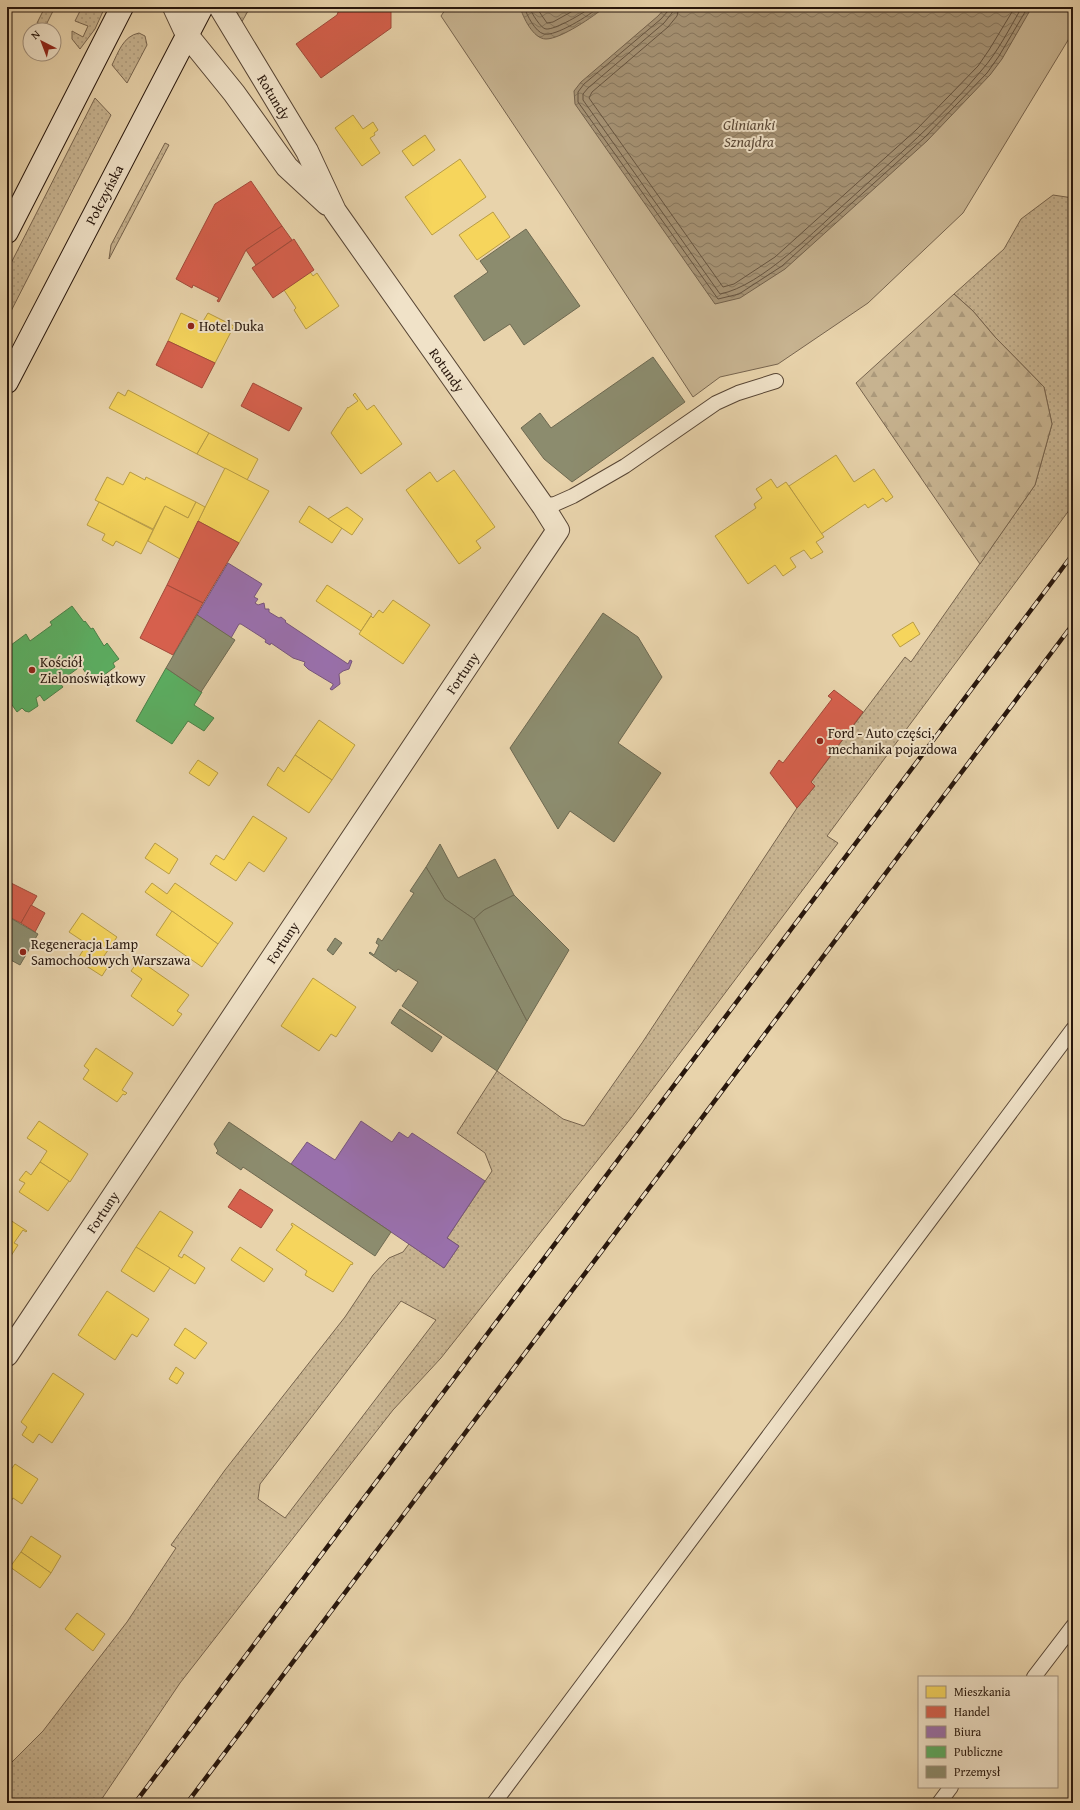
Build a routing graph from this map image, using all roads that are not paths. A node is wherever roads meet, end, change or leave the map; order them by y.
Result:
1 (122, 7) edge
2 (174, 7) edge
3 (202, 7) edge
4 (220, 7) edge
5 (187, 35) junction
6 (335, 211) junction
7 (7, 232) edge
8 (776, 380) dead end
9 (7, 382) edge
10 (543, 506) junction
11 (558, 530) joint
12 (1073, 1029) edge
13 (15, 1326) edge
14 (7, 1355) edge
15 (1073, 1626) edge
16 (1035, 1676) edge
17 (950, 1788) edge
18 (494, 1803) edge
19 (939, 1803) edge

1 - 7 street
2 - 5 street, Rotundy
3 - 5 street, Połczyńska
4 - 6 street, Rotundy
5 - 6 street, Rotundy
5 - 9 street, Połczyńska
6 - 10 street, Rotundy
8 - 10 lane
10 - 11 street, Rotundy
11 - 13 street, Fortuny
12 - 18 lane
13 - 14 street, Fortuny
15 - 16 lane
17 - 19 lane

